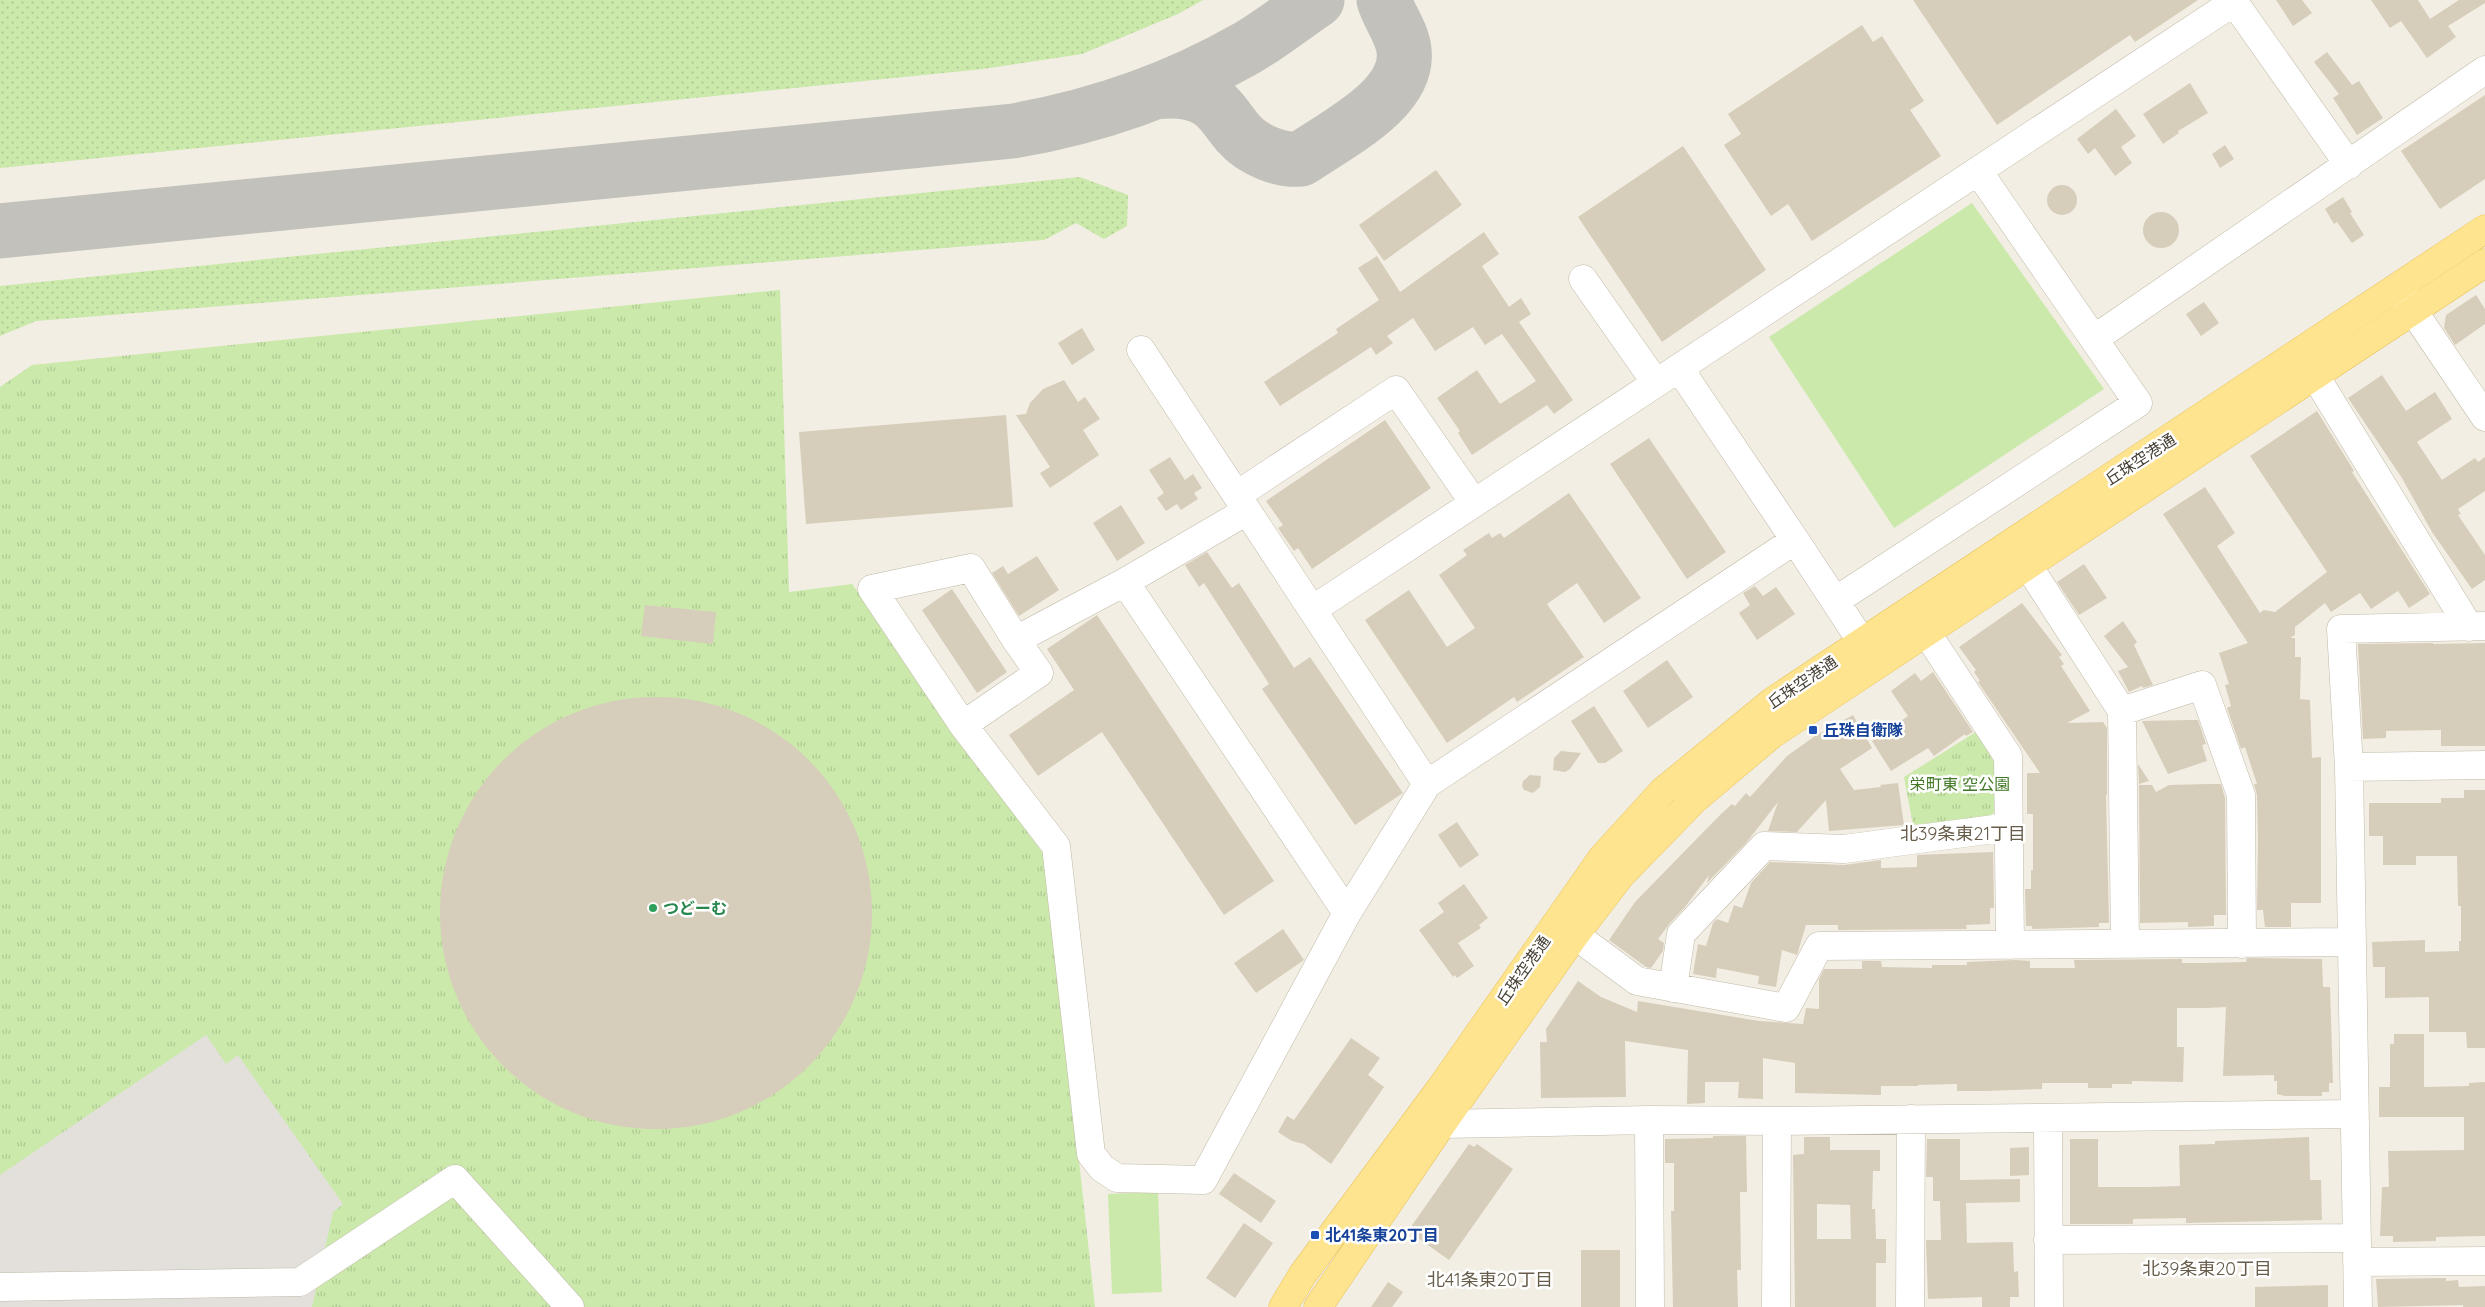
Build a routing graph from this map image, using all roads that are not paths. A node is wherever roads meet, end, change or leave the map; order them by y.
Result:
1 (2485, 70) edge
2 (2349, 165) junction
3 (1978, 171) junction
4 (2485, 229) edge
5 (2485, 263) edge
6 (1583, 279) dead end
7 (2397, 287) junction
8 (2412, 312) junction
9 (2094, 339) junction
10 (1141, 350) dead end
11 (2307, 363) junction
12 (1679, 368) junction
13 (1656, 383) junction
14 (2485, 417) edge
15 (1242, 503) junction
16 (1474, 503) junction
17 (1794, 540) junction
18 (2027, 564) junction
19 (1125, 582) junction
20 (1835, 602) junction
21 (1312, 610) junction
22 (2477, 626) edge
23 (1926, 632) junction
24 (1016, 640) junction
25 (1862, 643) junction
26 (1878, 666) junction
27 (2122, 711) junction
28 (963, 725) junction
29 (2485, 765) edge
30 (2349, 767) junction
31 (1428, 784) junction
32 (2009, 827) junction
33 (1347, 913) junction
34 (1575, 935) junction
35 (2351, 942) junction
36 (2125, 944) junction
37 (2242, 944) junction
38 (2010, 945) junction
39 (1673, 988) junction
40 (2353, 1114) junction
41 (1434, 1116) junction
42 (2048, 1118) junction
43 (1911, 1119) junction
44 (1649, 1120) junction
45 (1777, 1121) junction
46 (2048, 1240) junction
47 (2357, 1250) junction
48 (2485, 1261) edge
49 (0, 1287) edge
50 (570, 1307) edge
51 (1283, 1307) edge
52 (1318, 1307) edge
53 (1650, 1307) edge
54 (1776, 1307) edge
55 (1910, 1307) edge
56 (2048, 1307) edge
57 (2358, 1307) edge

1 - 2 street
2 - 3 street
2 - 9 street
3 - 9 street
3 - 12 street
4 - 7 main road, 丘珠空港通
5 - 8 main road, 丘珠空港通
6 - 13 street
7 - 8 street
7 - 11 main road, 丘珠空港通
8 - 11 main road, 丘珠空港通
8 - 14 street
9 - 20 street
10 - 15 street
11 - 18 main road, 丘珠空港通
11 - 22 street
11 - 25 main road, 丘珠空港通
12 - 13 street
12 - 17 street
13 - 16 street
15 - 16 street
15 - 19 street
15 - 21 street
16 - 21 street
17 - 20 street
17 - 31 street
18 - 23 main road, 丘珠空港通
18 - 27 street
19 - 24 street
19 - 33 street
20 - 25 street
21 - 31 street
22 - 30 street
23 - 26 main road, 丘珠空港通
23 - 32 street
24 - 28 street
24 - 28 street
25 - 26 street
25 - 41 main road, 丘珠空港通
26 - 34 main road, 丘珠空港通
27 - 36 street
27 - 37 street
28 - 33 street
29 - 30 street
30 - 35 street
31 - 33 street
32 - 38 street
32 - 39 street
34 - 39 street
34 - 41 main road, 丘珠空港通
35 - 37 street
35 - 40 street
36 - 37 street
36 - 38 street
38 - 39 street
40 - 42 street
40 - 47 street
41 - 44 street
41 - 51 main road, 丘珠空港通
41 - 52 main road, 丘珠空港通
42 - 43 street
42 - 46 street
43 - 45 street
43 - 55 street
44 - 45 street
44 - 53 street
45 - 54 street
46 - 47 street
46 - 56 street
47 - 48 street
47 - 57 street
49 - 50 street

